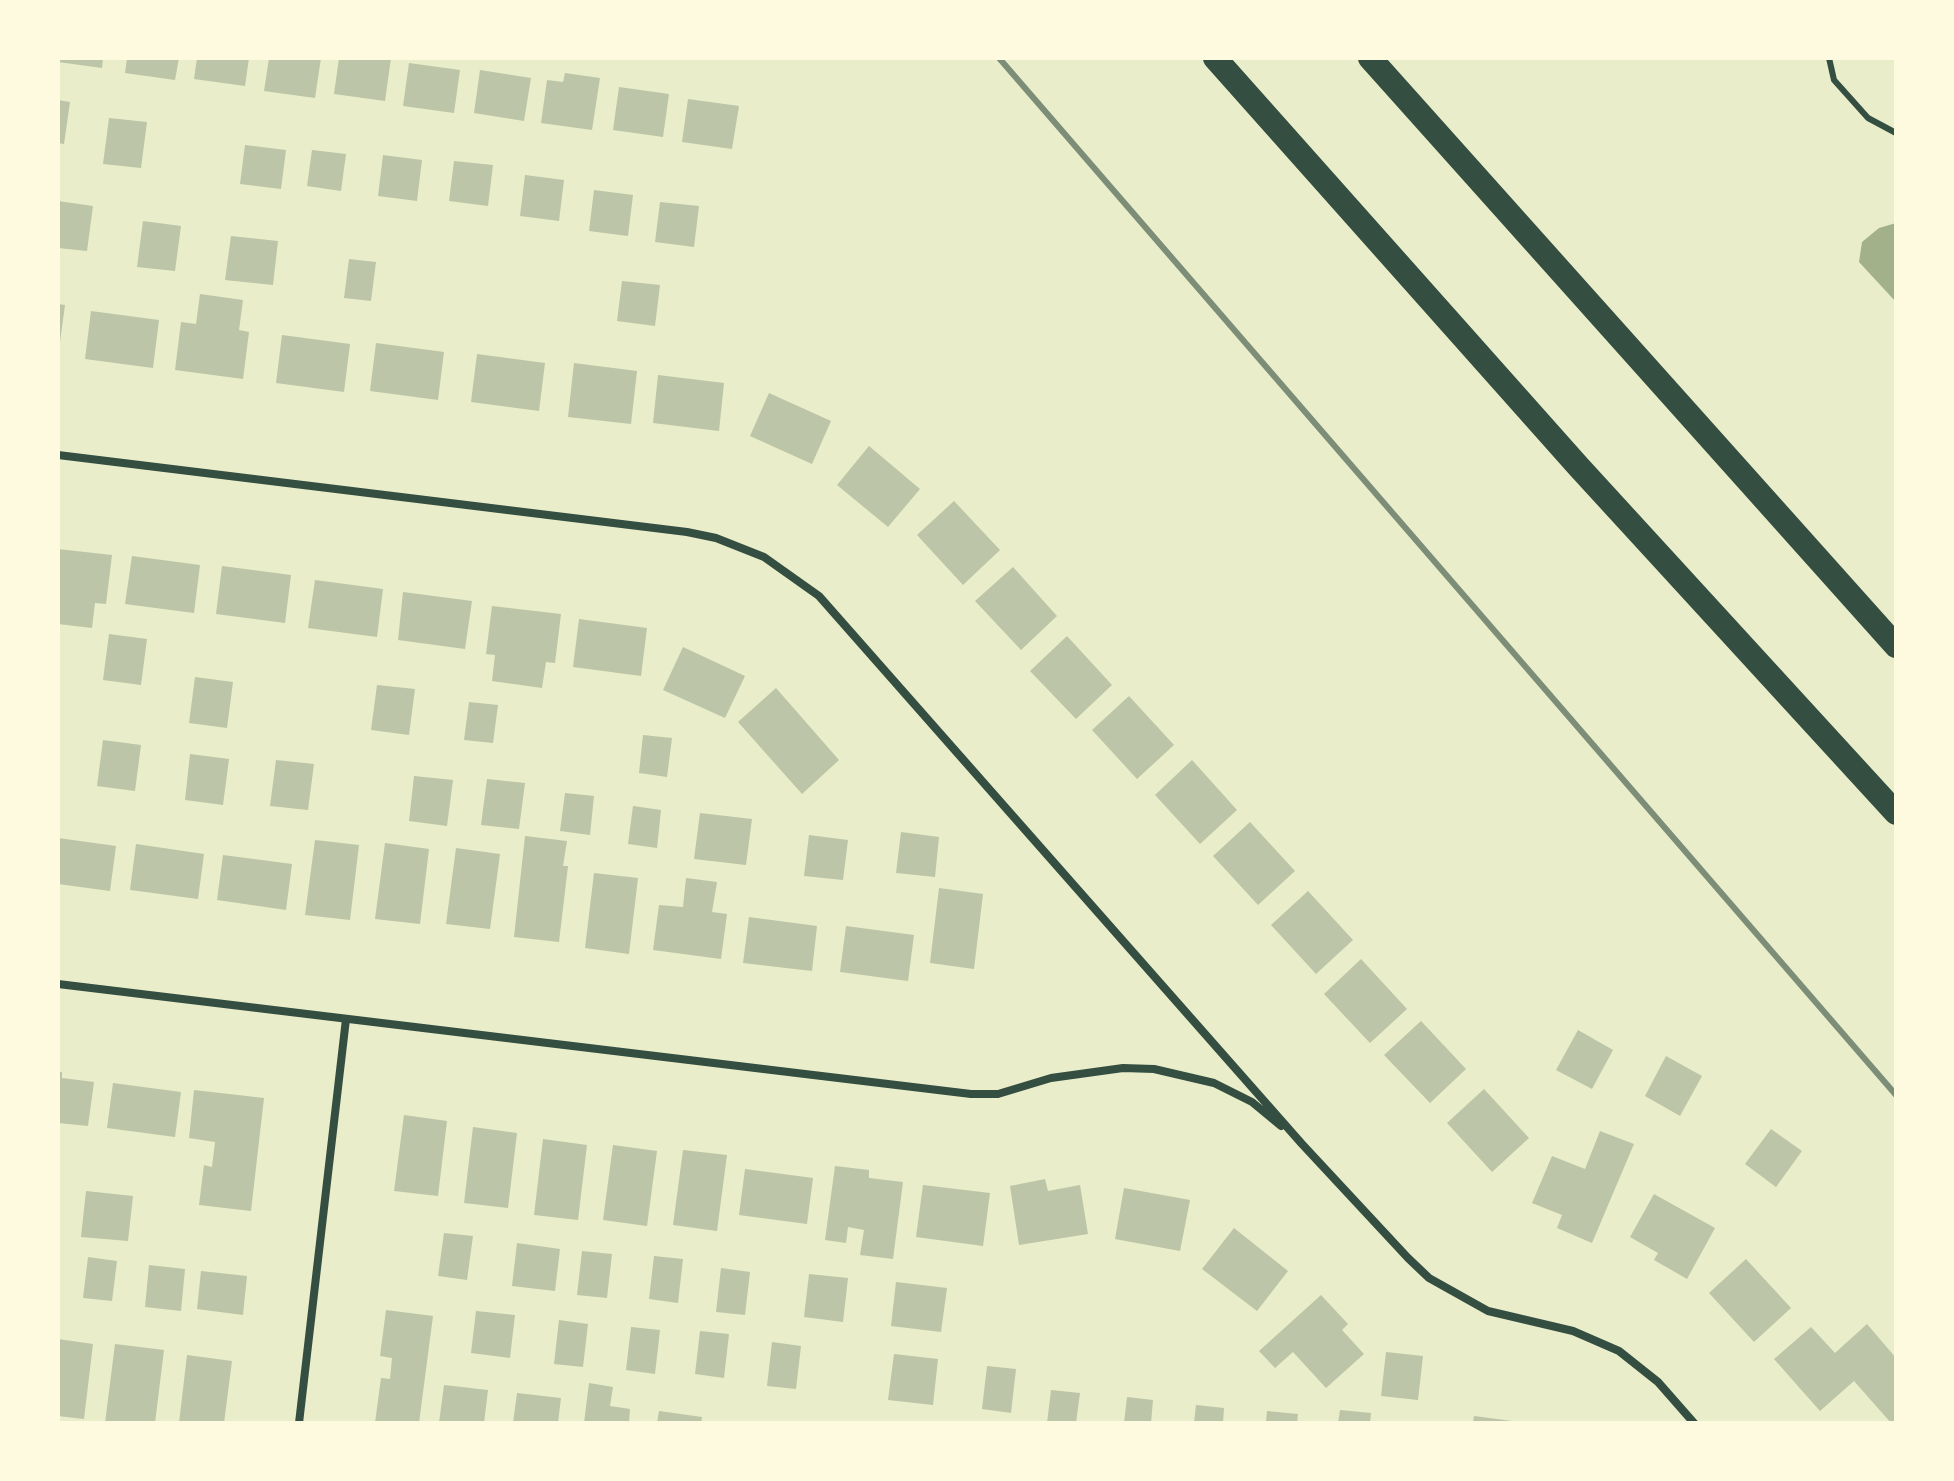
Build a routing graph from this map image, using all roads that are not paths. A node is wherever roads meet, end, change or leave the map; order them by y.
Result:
1 (1215, 58) edge
2 (1370, 58) edge
3 (1829, 58) edge
4 (1896, 133) edge
5 (58, 455) edge
6 (1896, 646) edge
7 (1896, 813) edge
8 (58, 984) edge
9 (346, 1019) junction
10 (1302, 1144) junction
11 (299, 1423) edge
12 (1694, 1423) edge

1 - 7 highway
2 - 6 highway
3 - 4 lane
5 - 10 street
8 - 9 street
9 - 10 street
9 - 11 street
10 - 12 street

